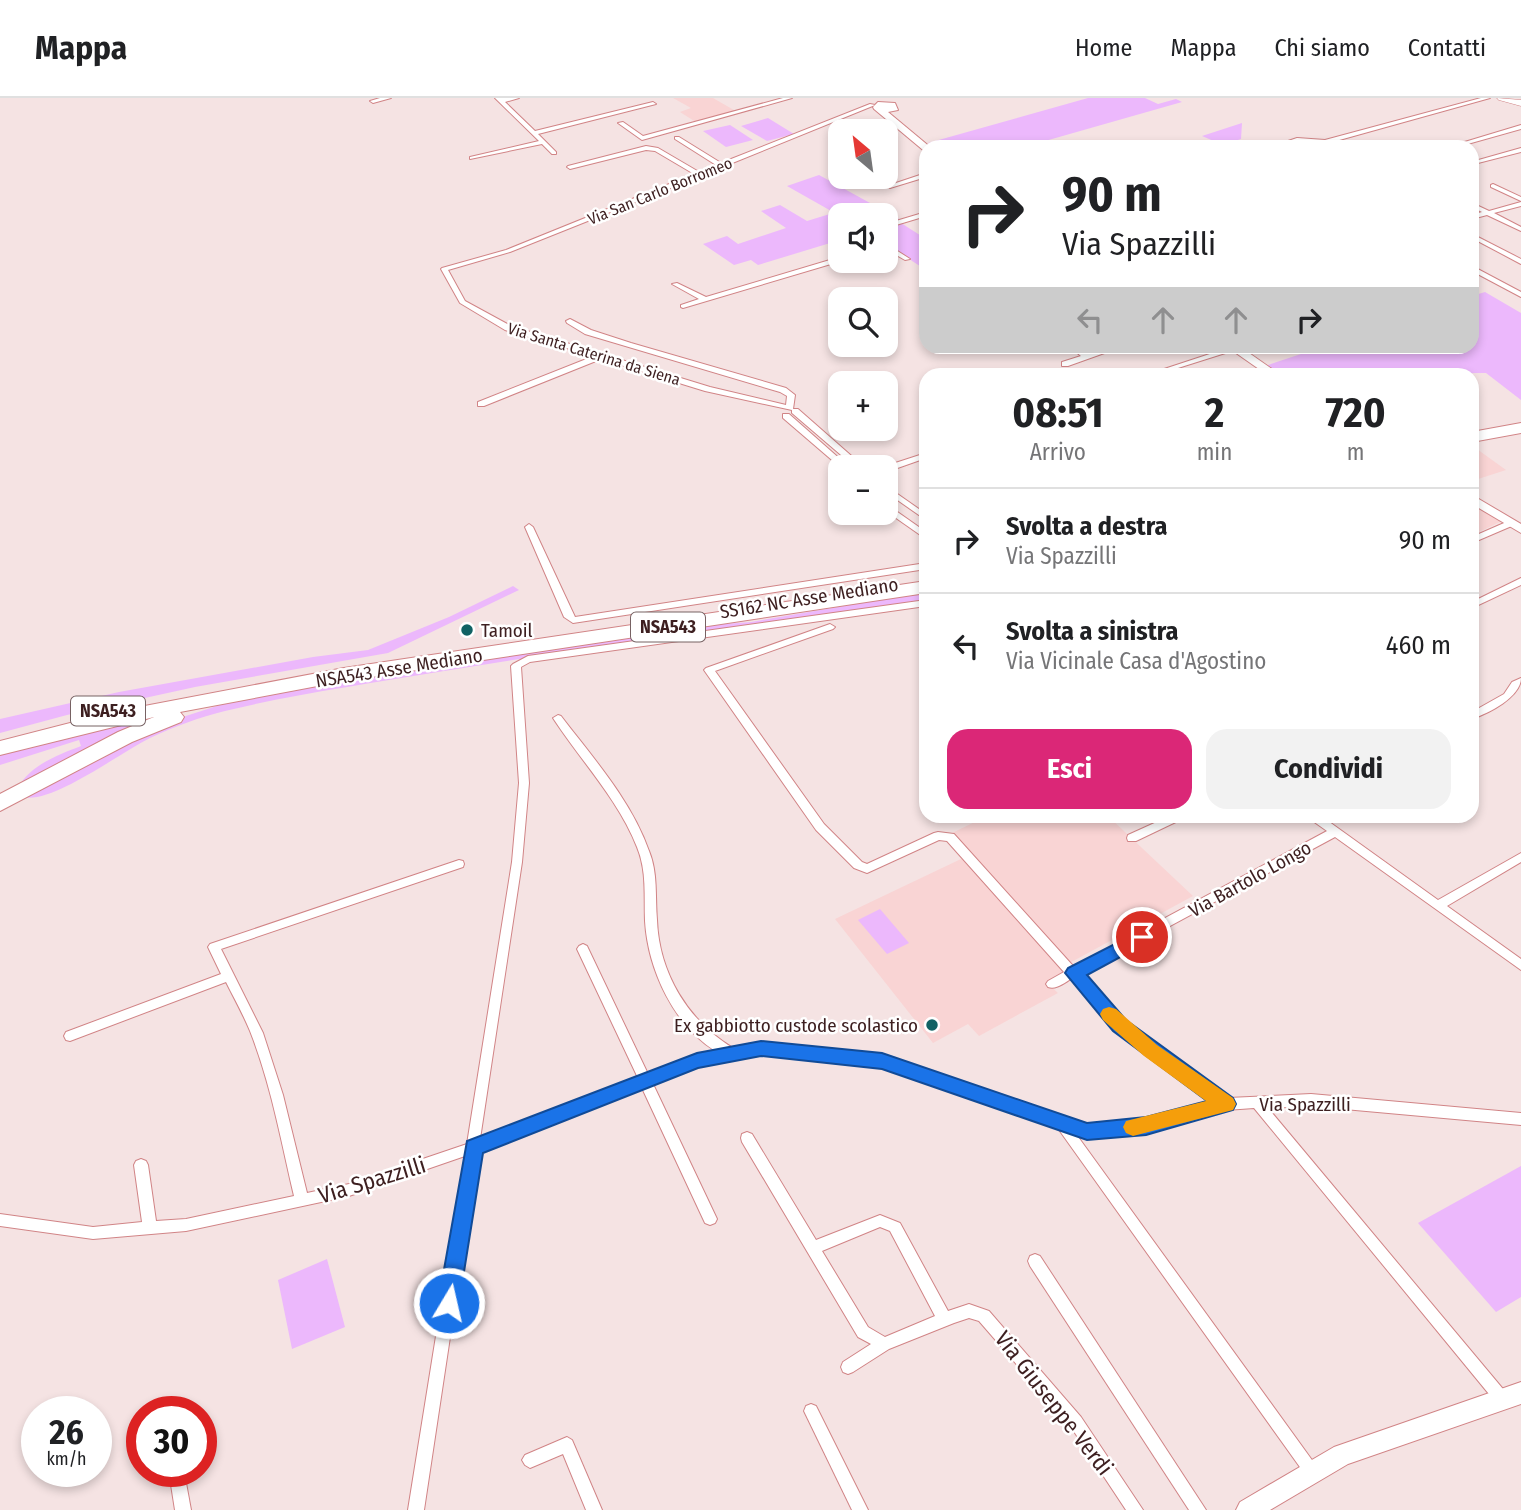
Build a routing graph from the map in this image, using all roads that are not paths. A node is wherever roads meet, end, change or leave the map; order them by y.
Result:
1 (388, 98) edge
2 (516, 98) edge
3 (789, 98) edge
4 (1487, 98) edge
5 (1502, 98) edge
6 (500, 99) edge
7 (901, 99) edge
8 (373, 101) dead end
9 (1521, 103) edge
10 (653, 104) dead end
11 (875, 104) edge
12 (895, 109) junction
13 (892, 119) edge
14 (896, 119) edge
15 (621, 123) dead end
16 (898, 125) edge
17 (1521, 127) edge
18 (534, 133) junction
19 (677, 138) dead end
20 (1332, 140) edge
21 (1476, 140) edge
22 (542, 142) junction
23 (919, 142) edge
24 (1521, 150) edge
25 (554, 153) dead end
26 (472, 158) dead end
27 (1479, 161) edge
28 (570, 167) dead end
29 (723, 167) junction
30 (701, 176) junction
31 (919, 177) edge
32 (898, 184) edge
33 (1493, 186) dead end
34 (1521, 202) edge
35 (1479, 208) edge
36 (1488, 213) junction
37 (919, 216) edge
38 (1479, 216) edge
39 (898, 222) edge
40 (1521, 229) edge
41 (1479, 240) edge
42 (898, 254) edge
43 (906, 259) dead end
44 (1521, 262) edge
45 (828, 263) edge
46 (444, 269) joint
47 (1479, 272) edge
48 (674, 284) dead end
49 (1521, 295) edge
50 (704, 299) junction
51 (683, 306) dead end
52 (570, 321) dead end
53 (1083, 354) edge
54 (1096, 354) edge
55 (1215, 354) edge
56 (1242, 354) edge
57 (599, 357) junction
58 (1087, 357) junction
59 (1065, 364) dead end
60 (1171, 368) edge
61 (1264, 368) edge
62 (481, 404) dead end
63 (787, 411) junction
64 (813, 426) junction
65 (1521, 428) edge
66 (803, 430) junction
67 (1521, 435) edge
68 (1479, 436) edge
69 (1479, 442) edge
70 (831, 455) edge
71 (846, 455) edge
72 (919, 457) edge
73 (898, 465) edge
74 (898, 497) edge
75 (1479, 503) edge
76 (919, 513) edge
77 (898, 516) edge
78 (1516, 526) edge
79 (529, 527) dead end
80 (919, 531) edge
81 (1479, 538) edge
82 (919, 567) edge
83 (919, 581) edge
84 (1521, 581) edge
85 (919, 588) edge
86 (1479, 602) edge
87 (919, 604) edge
88 (830, 627) dead end
89 (402, 658) joint
90 (1521, 681) edge
91 (276, 687) junction
92 (1479, 712) edge
93 (558, 718) dead end
94 (1, 743) edge
95 (0, 803) edge
96 (1163, 823) edge
97 (1324, 823) edge
98 (1336, 831) junction
99 (1132, 838) dead end
100 (1521, 857) edge
101 (459, 864) dead end
102 (1440, 904) junction
103 (583, 949) dead end
104 (1521, 965) edge
105 (1074, 973) junction
106 (226, 977) junction
107 (1052, 984) dead end
108 (70, 1036) dead end
109 (732, 1054) junction
110 (646, 1079) junction
111 (1257, 1103) junction
112 (1226, 1104) junction
113 (1521, 1119) edge
114 (1060, 1123) junction
115 (747, 1138) dead end
116 (474, 1147) junction
117 (141, 1165) dead end
118 (302, 1200) junction
119 (710, 1219) dead end
120 (0, 1220) edge
121 (149, 1228) junction
122 (813, 1248) junction
123 (1035, 1261) dead end
124 (945, 1320) junction
125 (884, 1344) junction
126 (848, 1367) dead end
127 (1512, 1396) edge
128 (811, 1411) dead end
129 (530, 1460) dead end
130 (1312, 1472) junction
131 (179, 1487) edge
132 (183, 1510) edge
133 (416, 1510) edge
134 (594, 1510) edge
135 (860, 1510) edge
136 (1135, 1510) edge
137 (1198, 1510) edge
138 (1248, 1510) edge

1 - 8 street
2 - 6 street
3 - 15 street
4 - 20 street
5 - 9 main road
6 - 18 street
7 - 11 street
7 - 12 street
10 - 18 street
11 - 12 street
11 - 13 street
11 - 29 street, Via San Carlo Borromeo
12 - 14 street
16 - 23 street
17 - 21 street
18 - 22 street
19 - 29 street
22 - 25 street
22 - 26 street
24 - 27 street
28 - 30 street
29 - 30 street, Via San Carlo Borromeo
30 - 46 street, Via San Carlo Borromeo
31 - 32 street
33 - 34 street
34 - 36 street
35 - 36 street
36 - 38 street
36 - 40 street
37 - 39 street
41 - 44 street
42 - 43 street
45 - 50 street
46 - 57 street, Via Santa Caterina da Siena
47 - 49 street
48 - 50 street
50 - 51 street
52 - 63 street
53 - 58 street
54 - 58 street
55 - 60 street
56 - 61 street
57 - 62 street
57 - 63 street, Via Santa Caterina da Siena
58 - 59 street
63 - 64 street
63 - 66 street
64 - 66 street
64 - 71 street
65 - 68 highway
66 - 70 street
67 - 69 highway
72 - 73 street
74 - 76 street
75 - 78 street
77 - 80 street
78 - 81 street
79 - 82 street
83 - 89 highway, SS162 NC Asse Mediano
84 - 86 street
85 - 91 highway, NSA543 Asse Mediano / NSA543
87 - 116 street
88 - 105 street
89 - 94 highway, NSA543 Asse Mediano / NSA543
90 - 92 street
91 - 94 highway, NSA543 Asse Mediano / NSA543
91 - 95 highway, NSA543
93 - 109 street
96 - 99 street
97 - 98 street
98 - 102 street
98 - 105 street, Via Bartolo Longo
100 - 102 street
101 - 106 street
102 - 104 street
103 - 110 street
105 - 107 street, Via Bartolo Longo
105 - 112 street
106 - 108 street
106 - 118 street
109 - 110 street, Via Spazzilli
109 - 114 street, Via Spazzilli
110 - 116 street, Via Spazzilli
110 - 119 street
111 - 112 street, Via Spazzilli
111 - 113 street, Via Spazzilli
111 - 127 street
112 - 114 street, Via Spazzilli
114 - 130 street
115 - 122 street
116 - 118 street, Via Spazzilli
116 - 133 street
117 - 121 street
118 - 121 street, Via Spazzilli
120 - 121 street, Via Spazzilli
122 - 124 street
122 - 125 street
123 - 137 street
124 - 125 street, Via Giuseppe Verdi
124 - 136 street, Via Giuseppe Verdi
125 - 126 street, Via Giuseppe Verdi
127 - 130 street
128 - 135 street
129 - 134 street
130 - 138 street
131 - 132 street

